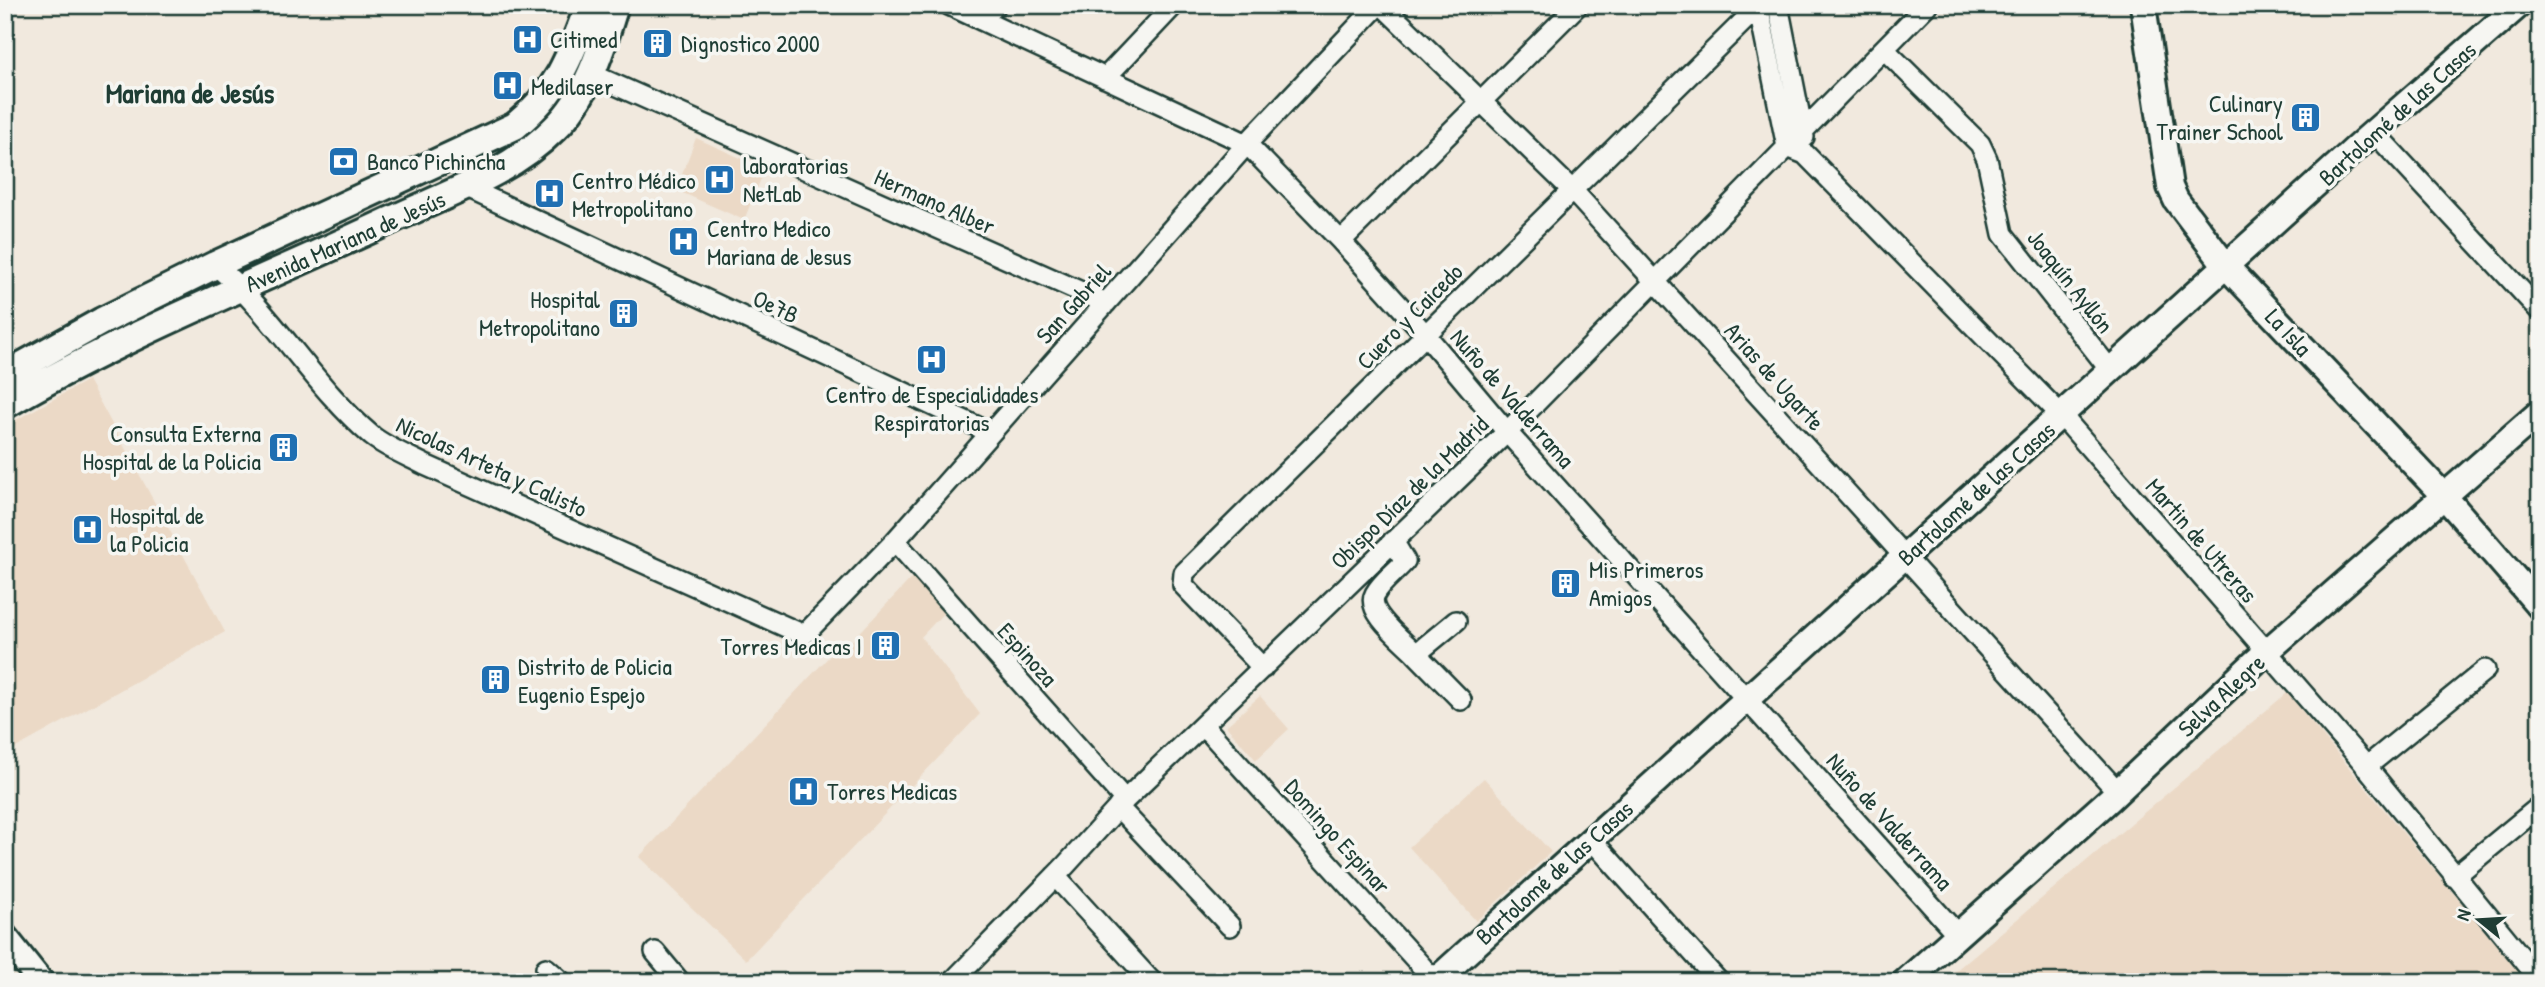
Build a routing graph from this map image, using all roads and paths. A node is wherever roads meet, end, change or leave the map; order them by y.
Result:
1 (589, 5) edge
2 (615, 5) edge
3 (948, 5) edge
4 (996, 5) edge
5 (1174, 5) edge
6 (1380, 5) edge
7 (1578, 5) edge
8 (1927, 5) edge
9 (2143, 5) edge
10 (2519, 5) edge
11 (1764, 6) edge
12 (981, 20) junction
13 (1884, 49) junction
14 (591, 74) junction
15 (1105, 78) junction
16 (1482, 101) junction
17 (1804, 130) junction
18 (2374, 132) junction
19 (1247, 144) junction
20 (1795, 150) junction
21 (465, 187) junction
22 (1573, 191) junction
23 (1341, 241) junction
24 (215, 265) junction
25 (2226, 266) junction
26 (1655, 281) junction
27 (241, 287) junction
28 (1105, 303) junction
29 (2540, 311) edge
30 (1425, 334) junction
31 (2111, 372) junction
32 (5, 375) edge
33 (5, 405) edge
34 (2540, 412) edge
35 (2062, 416) junction
36 (989, 432) junction
37 (1507, 432) junction
38 (2444, 496) junction
39 (895, 541) junction
40 (1393, 541) junction
41 (1906, 556) junction
42 (2540, 607) edge
43 (1456, 621) dead end
44 (804, 635) joint
45 (2267, 652) junction
46 (1416, 654) junction
47 (1263, 668) junction
48 (2485, 670) dead end
49 (1747, 699) junction
50 (1461, 700) dead end
51 (1203, 725) junction
52 (2366, 767) junction
53 (2118, 792) junction
54 (1121, 804) junction
55 (2540, 806) edge
56 (1591, 839) junction
57 (1055, 876) junction
58 (2455, 877) junction
59 (1230, 926) dead end
60 (1957, 934) junction
61 (5, 937) edge
62 (655, 953) dead end
63 (546, 968) dead end
64 (2540, 980) edge
65 (1435, 981) edge
66 (41, 982) edge
67 (562, 982) edge
68 (680, 982) edge
69 (952, 982) edge
70 (1152, 982) edge
71 (1719, 982) edge
72 (1905, 982) edge

1 - 24 main road, Avenida Mariana de Jesús
2 - 14 main road, Avenida Mariana de Jesús
3 - 12 street, Nuño de Valderrama
4 - 12 street
5 - 15 street
6 - 16 street, Arias de Ugarte
6 - 19 street, San Gabriel
7 - 16 street
8 - 13 street
9 - 25 street, La Isla
10 - 18 street, Bartolomé de las Casas
11 - 17 street
11 - 20 street
11 - 22 street, Cuero y Caicedo
12 - 15 street, Nuño de Valderrama
13 - 17 street
13 - 31 street, Joaquín Ayllón
14 - 21 main road, Avenida Mariana de Jesús
14 - 28 street, Hermano Alber
15 - 19 street, Nuño de Valderrama
16 - 22 street, Arias de Ugarte
16 - 23 street
17 - 20 street
18 - 25 street, Bartolomé de las Casas
18 - 29 street
19 - 23 street, Nuño de Valderrama
19 - 28 street, San Gabriel
20 - 26 street, Obispo Díaz de la Madrid
20 - 35 street, Martin de Utreras
21 - 27 main road, Avenida Mariana de Jesús
21 - 36 street, Oe7B
22 - 26 street, Arias de Ugarte
22 - 30 street, Cuero y Caicedo
23 - 30 street, Nuño de Valderrama
24 - 27 street, Nicolas Arteta y Calisto
24 - 32 main road, Avenida Mariana de Jesús
25 - 31 street, Bartolomé de las Casas
25 - 38 street, La Isla
26 - 37 street, Obispo Díaz de la Madrid
26 - 41 street, Arias de Ugarte
27 - 33 main road, Avenida Mariana de Jesús
27 - 44 street, Nicolas Arteta y Calisto
28 - 36 street, San Gabriel
30 - 37 street, Nuño de Valderrama
30 - 47 street, Cuero y Caicedo
31 - 35 street, Bartolomé de las Casas
34 - 38 street, Selva Alegre
35 - 41 street, Bartolomé de las Casas
35 - 45 street, Martin de Utreras
36 - 39 street, San Gabriel
37 - 40 street, Obispo Díaz de la Madrid
37 - 49 street, Nuño de Valderrama
38 - 42 street, La Isla
38 - 45 street, Selva Alegre
39 - 44 street, San Gabriel
39 - 54 street, Espinoza
40 - 46 street
40 - 47 street, Obispo Díaz de la Madrid
41 - 49 street, Bartolomé de las Casas
41 - 53 street, Arias de Ugarte
43 - 46 street
45 - 52 street, Martin de Utreras
45 - 53 street, Selva Alegre
46 - 50 street
47 - 51 street, Obispo Díaz de la Madrid
48 - 52 street
49 - 56 street, Bartolomé de las Casas
49 - 60 street, Nuño de Valderrama
51 - 54 street, Obispo Díaz de la Madrid
51 - 65 street, Domingo Espinar
52 - 58 street, Martin de Utreras
53 - 60 street, Selva Alegre
54 - 57 street, Obispo Díaz de la Madrid
54 - 59 street, Espinoza
55 - 58 street
56 - 65 street, Bartolomé de las Casas
56 - 71 street
57 - 69 street, Obispo Díaz de la Madrid
57 - 70 street
58 - 64 street, Martin de Utreras
60 - 72 street, Selva Alegre
61 - 66 street
62 - 68 street
63 - 67 street

